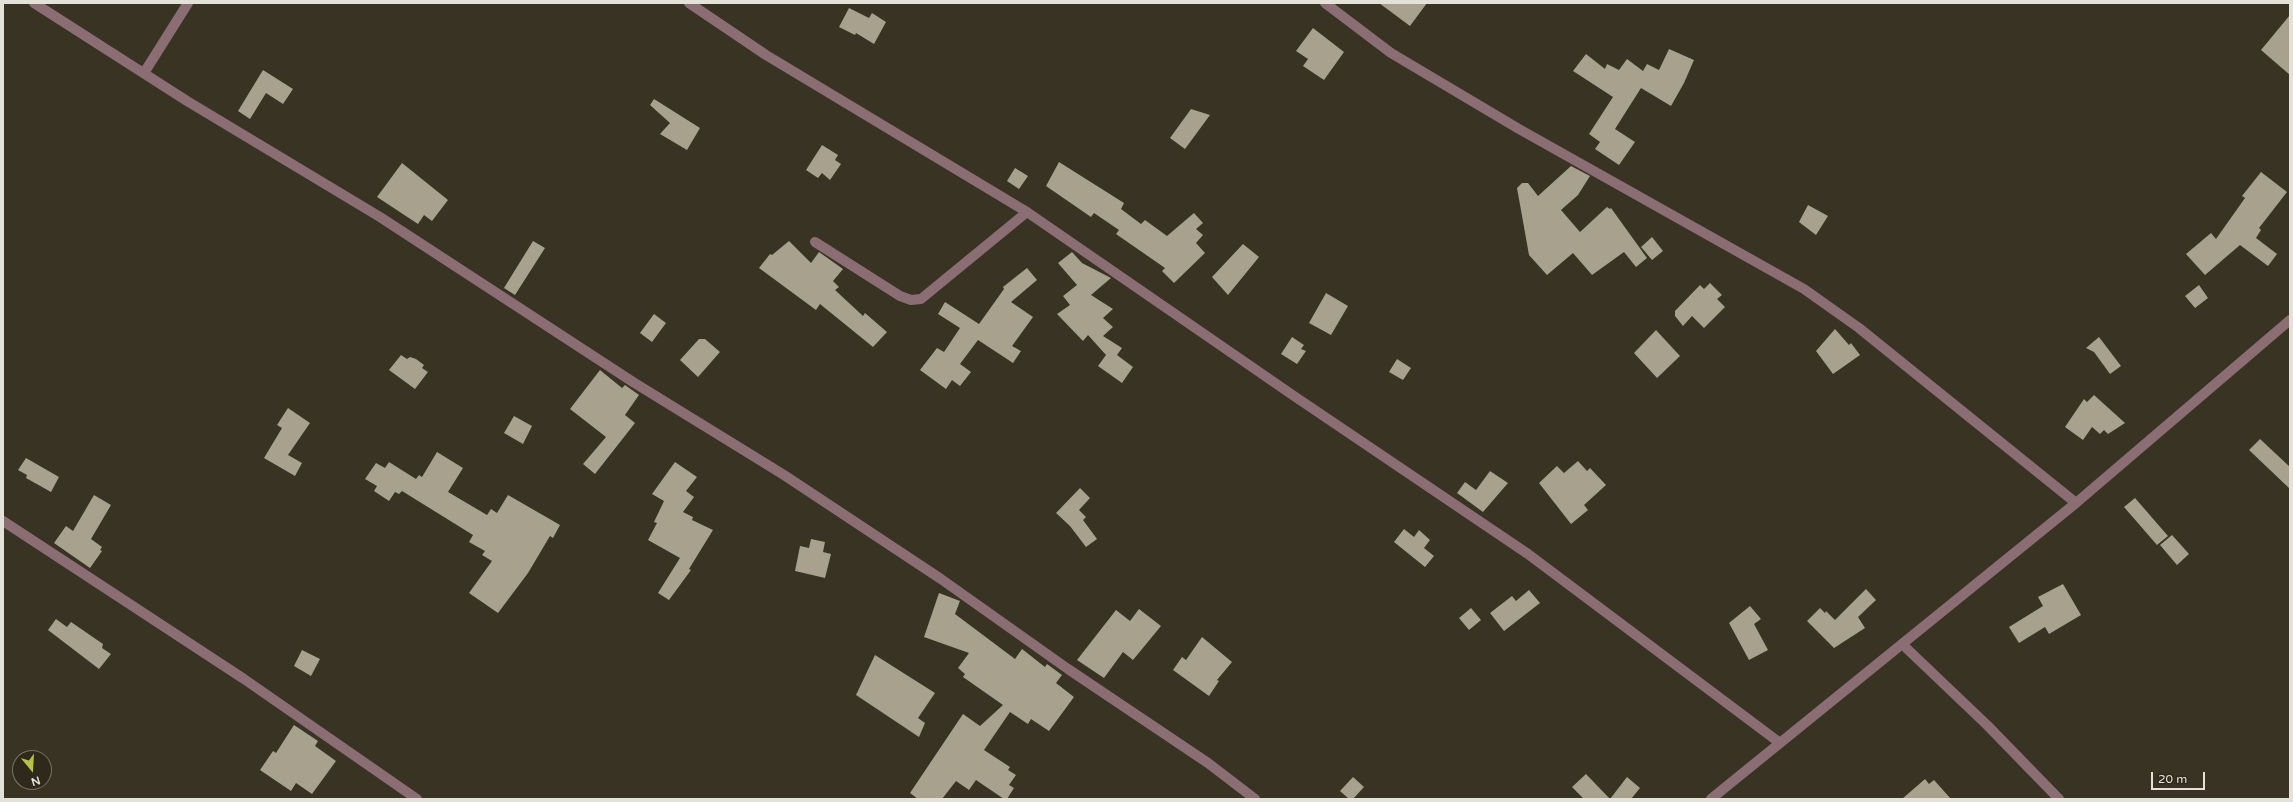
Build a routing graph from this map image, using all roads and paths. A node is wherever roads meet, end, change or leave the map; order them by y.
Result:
1 (34, 3) edge
2 (188, 3) edge
3 (689, 3) edge
4 (1325, 3) edge
5 (144, 73) junction
6 (1027, 212) junction
7 (815, 242) dead end
8 (2290, 320) edge
9 (2076, 503) junction
10 (3, 521) edge
11 (1902, 644) junction
12 (1780, 743) junction
13 (418, 799) edge
14 (1255, 799) edge
15 (1711, 799) edge
16 (2059, 799) edge

1 - 5 street
2 - 5 street
3 - 6 street
4 - 9 street
5 - 14 street
6 - 7 street
6 - 12 street
8 - 9 street
9 - 11 street
10 - 13 street
11 - 12 street
11 - 16 street
12 - 15 street

